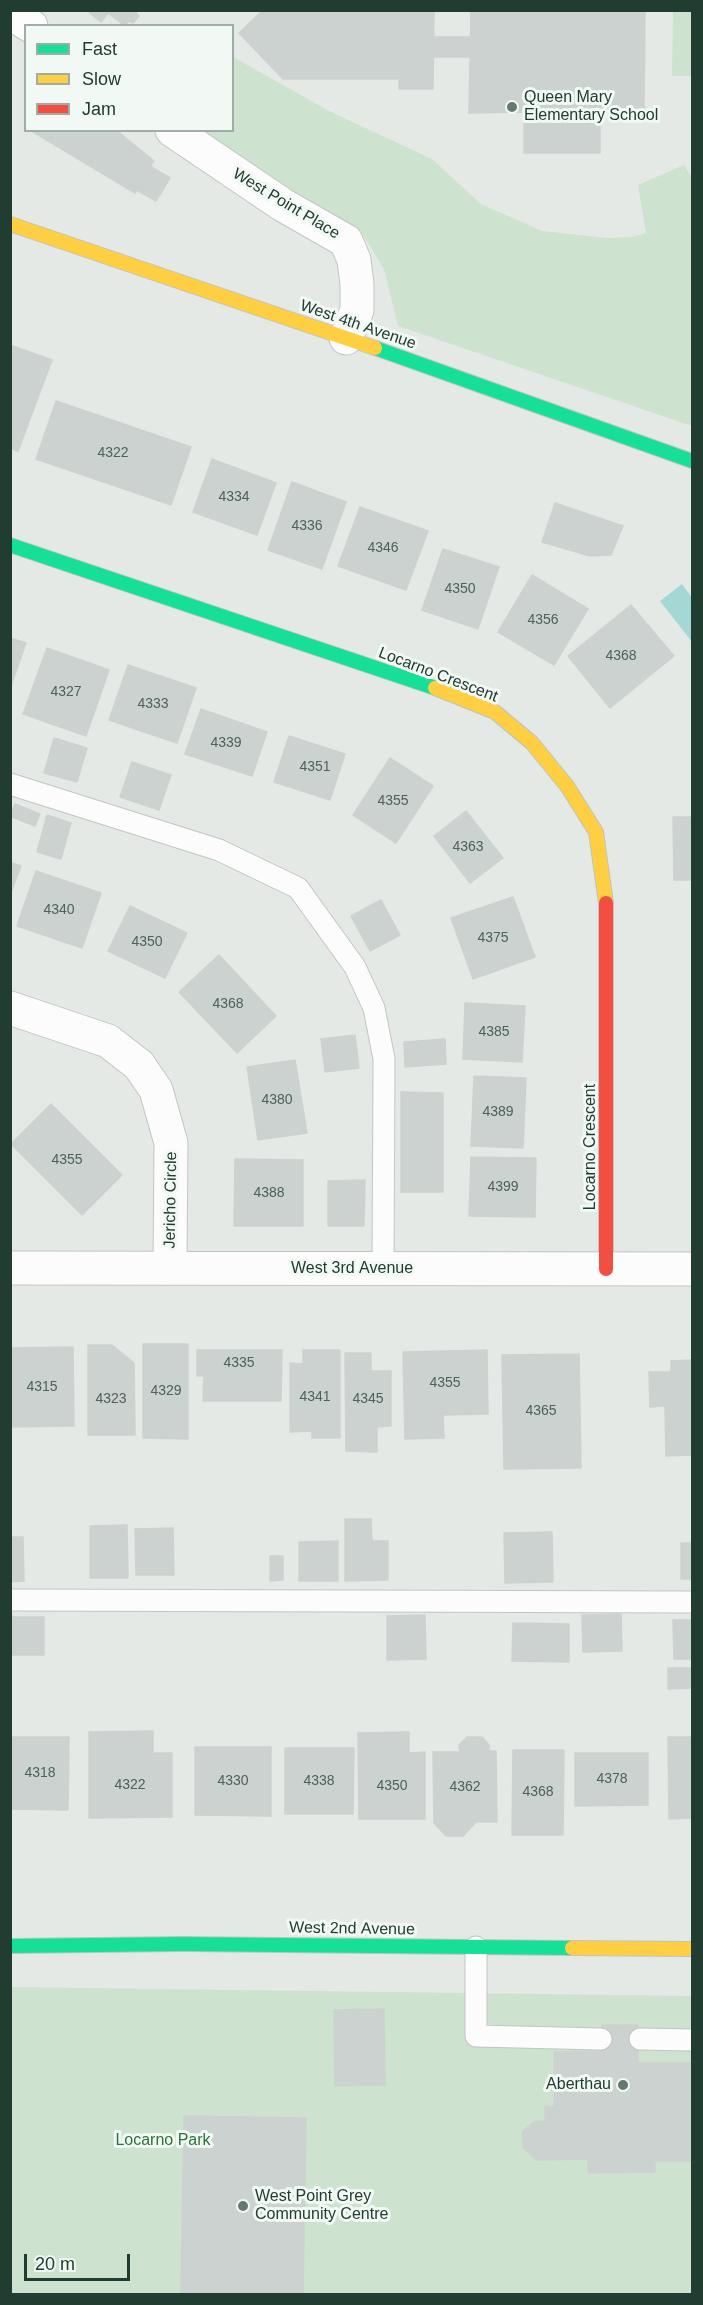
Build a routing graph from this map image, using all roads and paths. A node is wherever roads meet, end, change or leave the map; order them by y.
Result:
1 (10, 13) edge
2 (28, 24) edge
3 (175, 132) edge
4 (10, 224) edge
5 (346, 338) junction
6 (693, 461) edge
7 (10, 545) edge
8 (10, 784) edge
9 (10, 1008) edge
10 (10, 1268) edge
11 (170, 1268) junction
12 (383, 1269) junction
13 (606, 1269) junction
14 (693, 1269) edge
15 (10, 1600) edge
16 (693, 1602) edge
17 (10, 1946) edge
18 (476, 1947) junction
19 (693, 1949) edge
20 (601, 2039) dead end
21 (640, 2039) dead end
22 (693, 2040) edge

1 - 2 street
3 - 5 street, West Point Place
4 - 5 street, West 4th Avenue
5 - 6 street, West 4th Avenue
7 - 13 street, Locarno Crescent
8 - 12 lane
9 - 11 street, Jericho Circle
10 - 11 street, West 3rd Avenue
11 - 12 street, West 3rd Avenue
12 - 13 street, West 3rd Avenue
13 - 14 street, West 3rd Avenue
15 - 16 lane
17 - 18 street, West 2nd Avenue
18 - 19 street, West 2nd Avenue
18 - 20 lane
21 - 22 lane

